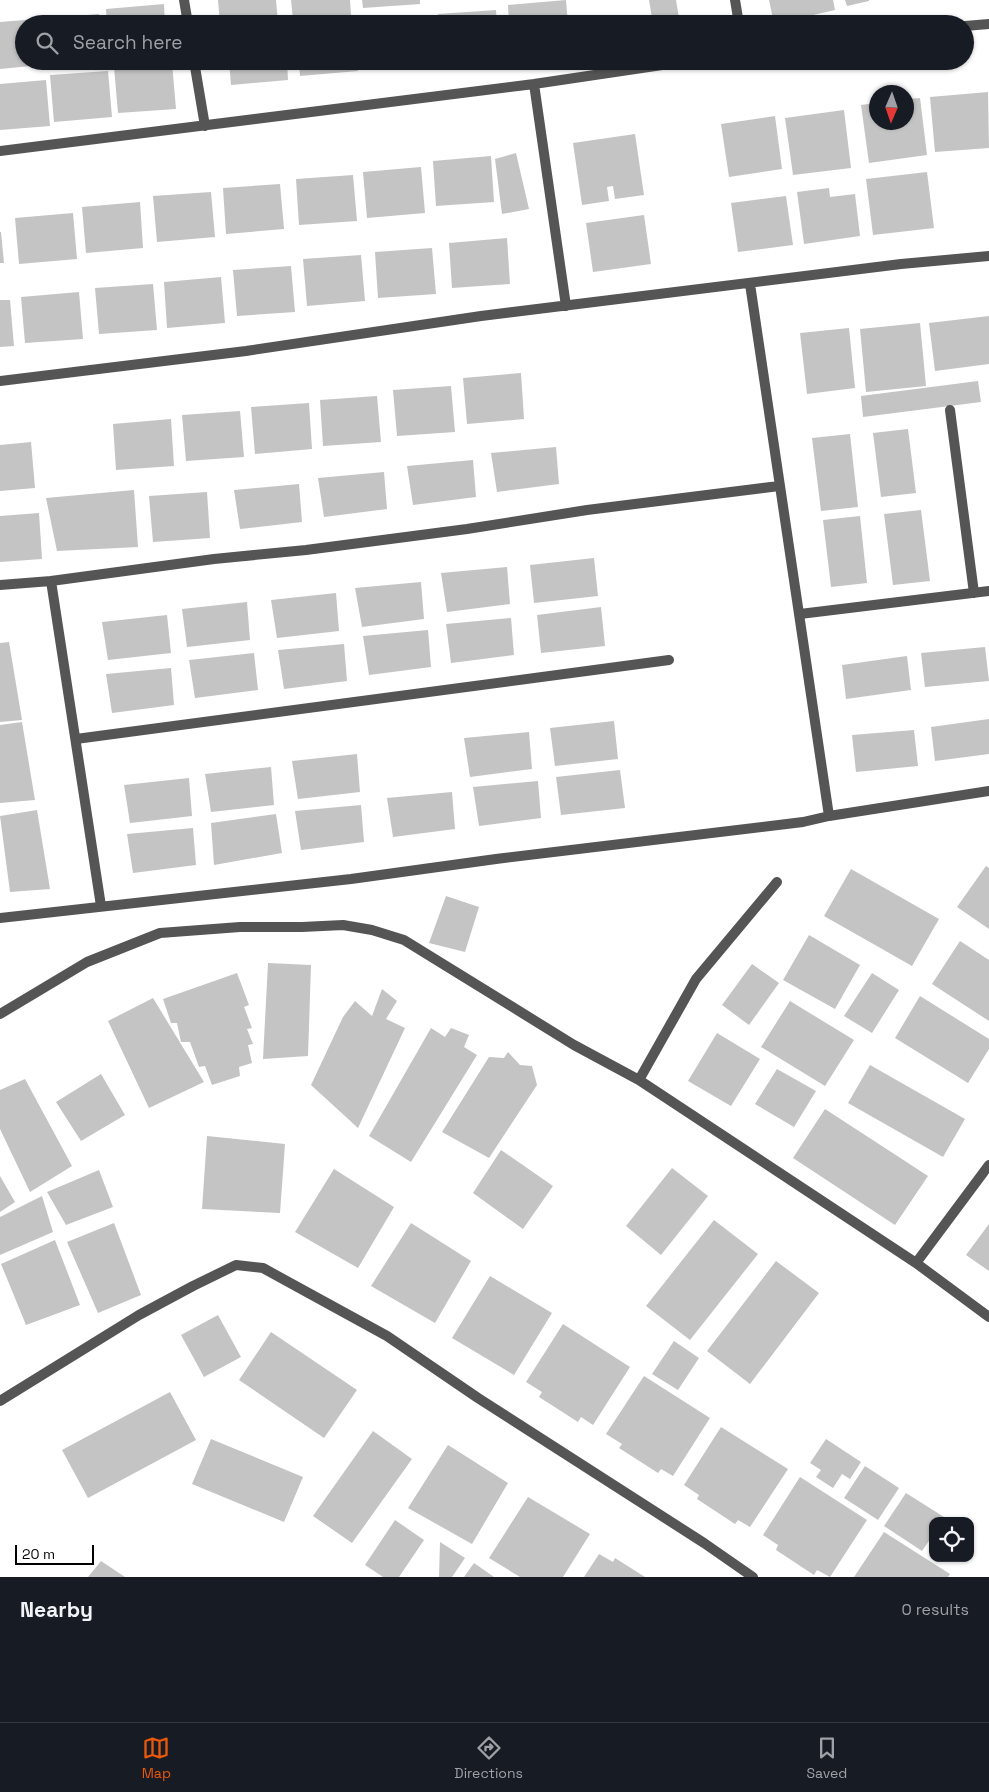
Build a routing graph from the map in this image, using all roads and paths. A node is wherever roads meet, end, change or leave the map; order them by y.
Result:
1 (184, 0) edge
2 (736, 0) edge
3 (186, 15) edge
4 (738, 15) edge
5 (989, 24) edge
6 (974, 25) edge
7 (196, 70) edge
8 (628, 70) edge
9 (534, 84) junction
10 (205, 126) junction
11 (0, 151) edge
12 (989, 256) edge
13 (750, 284) junction
14 (566, 306) junction
15 (0, 381) edge
16 (950, 410) dead end
17 (779, 486) junction
18 (51, 581) junction
19 (0, 585) edge
20 (989, 591) edge
21 (974, 593) junction
22 (800, 614) junction
23 (669, 660) dead end
24 (76, 740) junction
25 (989, 791) edge
26 (829, 816) junction
27 (777, 882) dead end
28 (101, 906) junction
29 (0, 918) edge
30 (0, 1014) edge
31 (638, 1080) junction
32 (989, 1165) edge
33 (916, 1264) junction
34 (989, 1317) edge
35 (0, 1401) edge
36 (753, 1577) edge

1 - 3 street
2 - 4 street
5 - 6 street
7 - 10 street
8 - 9 street
9 - 10 street
9 - 14 street
10 - 11 street
12 - 13 street
13 - 14 street
13 - 17 street
14 - 15 street
16 - 21 street
17 - 18 street
17 - 22 street
18 - 19 street
18 - 24 street
20 - 21 street
21 - 22 street
22 - 26 street
23 - 24 street
24 - 28 street
25 - 26 street
26 - 28 street
27 - 31 street
28 - 29 street
30 - 31 street
31 - 33 street
32 - 33 street
33 - 34 street
35 - 36 street

